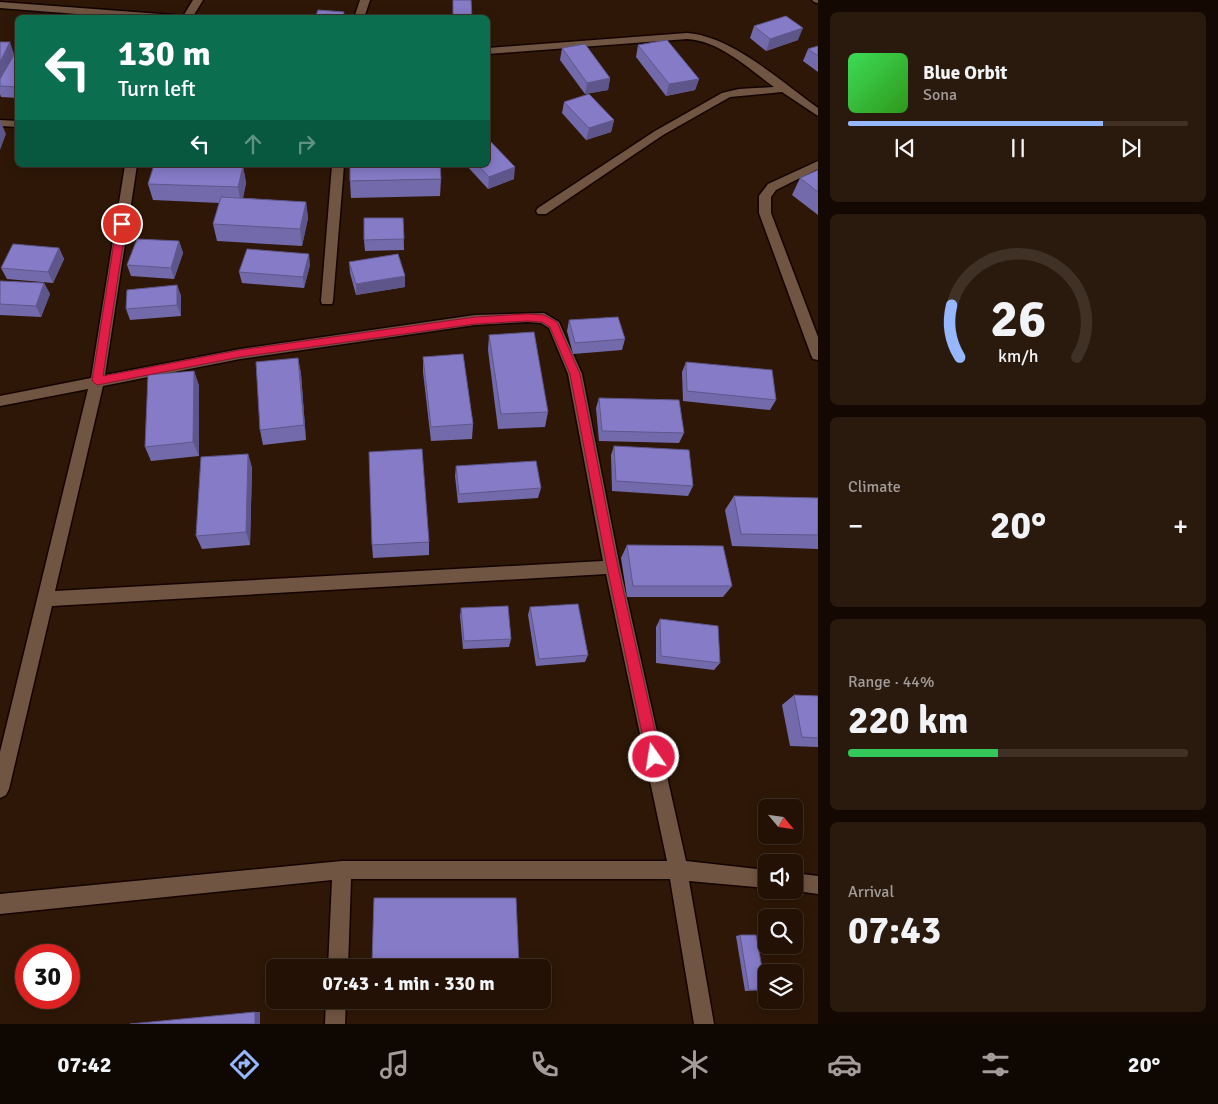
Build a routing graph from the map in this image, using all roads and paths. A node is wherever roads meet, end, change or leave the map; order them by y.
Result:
1 (198, 0) edge
2 (365, 0) edge
3 (15, 3) edge
4 (0, 5) edge
5 (142, 15) edge
6 (188, 15) edge
7 (360, 15) edge
8 (490, 51) edge
9 (786, 89) junction
10 (818, 113) edge
11 (0, 123) edge
12 (15, 124) edge
13 (818, 165) edge
14 (131, 167) edge
15 (338, 167) edge
16 (542, 211) dead end
17 (327, 301) dead end
18 (818, 355) edge
19 (97, 381) junction
20 (0, 401) edge
21 (612, 567) junction
22 (45, 599) junction
23 (0, 789) edge
24 (342, 870) junction
25 (678, 870) junction
26 (758, 878) edge
27 (803, 883) edge
28 (818, 885) edge
29 (0, 904) edge
30 (338, 959) edge
31 (336, 1009) edge
32 (335, 1024) edge
33 (704, 1024) edge

1 - 6 street
2 - 7 street
3 - 4 street
3 - 5 street
8 - 9 street
9 - 10 street
9 - 16 street
11 - 12 street
13 - 18 street
14 - 19 street
15 - 17 street
19 - 20 street
19 - 21 street
19 - 22 street
21 - 22 street
21 - 25 street
22 - 23 street
24 - 25 street
24 - 29 street
24 - 30 street
25 - 26 street
25 - 33 street
27 - 28 street
31 - 32 street

